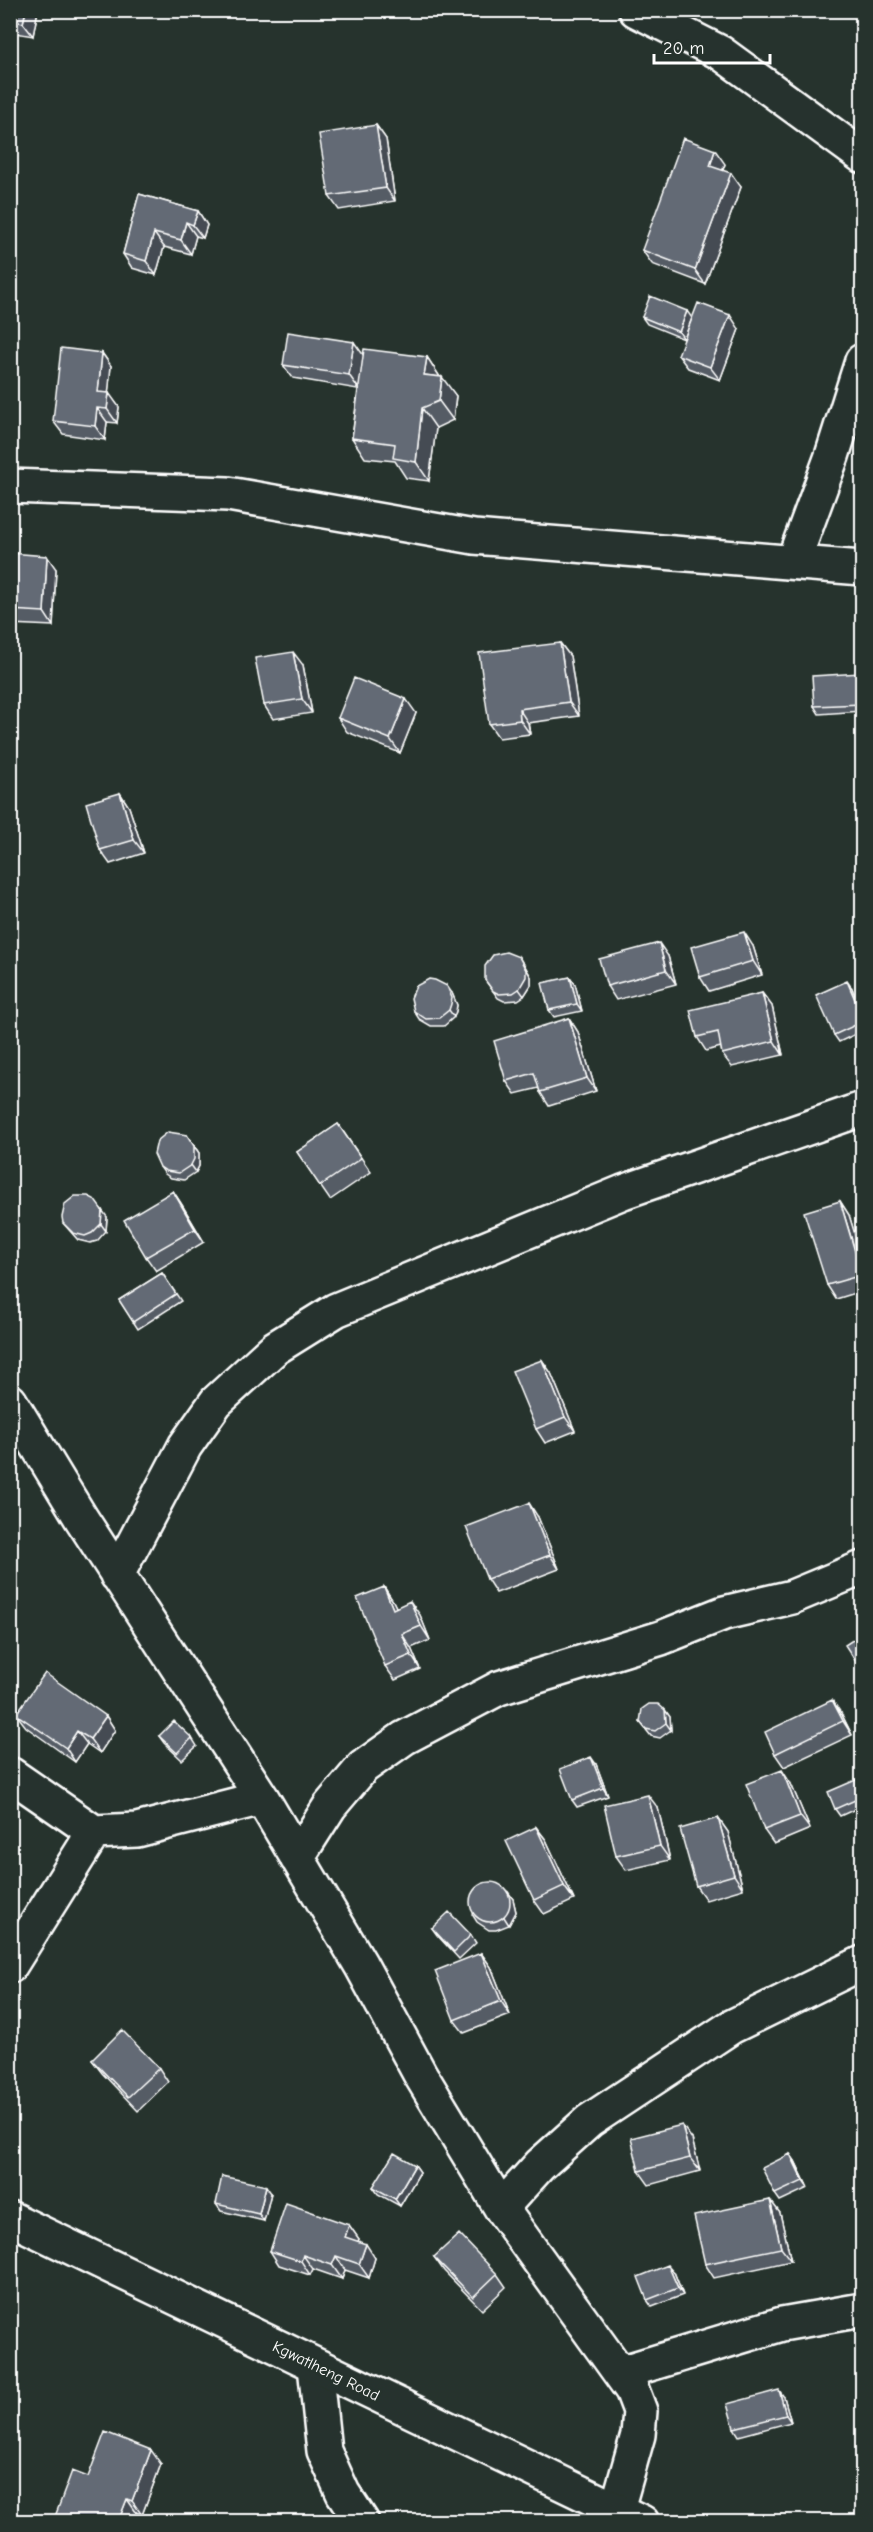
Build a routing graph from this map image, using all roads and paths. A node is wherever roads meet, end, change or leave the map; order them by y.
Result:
1 (636, 10) edge
2 (862, 156) edge
3 (862, 361) edge
4 (10, 486) edge
5 (793, 562) junction
6 (862, 568) edge
7 (862, 1109) edge
8 (10, 1401) edge
9 (862, 1568) edge
10 (117, 1575) junction
11 (10, 1774) edge
12 (262, 1798) junction
13 (94, 1832) junction
14 (297, 1858) junction
15 (862, 1963) edge
16 (10, 1966) edge
17 (501, 2208) junction
18 (10, 2217) edge
19 (862, 2310) edge
20 (315, 2366) junction
21 (620, 2373) junction
22 (629, 2515) edge
23 (362, 2522) edge

1 - 2 street
3 - 5 street
4 - 5 street
5 - 6 street
7 - 10 street
8 - 10 street
9 - 14 street
10 - 12 street
11 - 13 street
12 - 13 street
12 - 14 street
13 - 16 street
14 - 17 street
15 - 17 street
17 - 21 street
18 - 20 street, Kgwatlheng Road
19 - 21 street
20 - 22 street, Kgwatlheng Road
20 - 23 street
21 - 22 street

